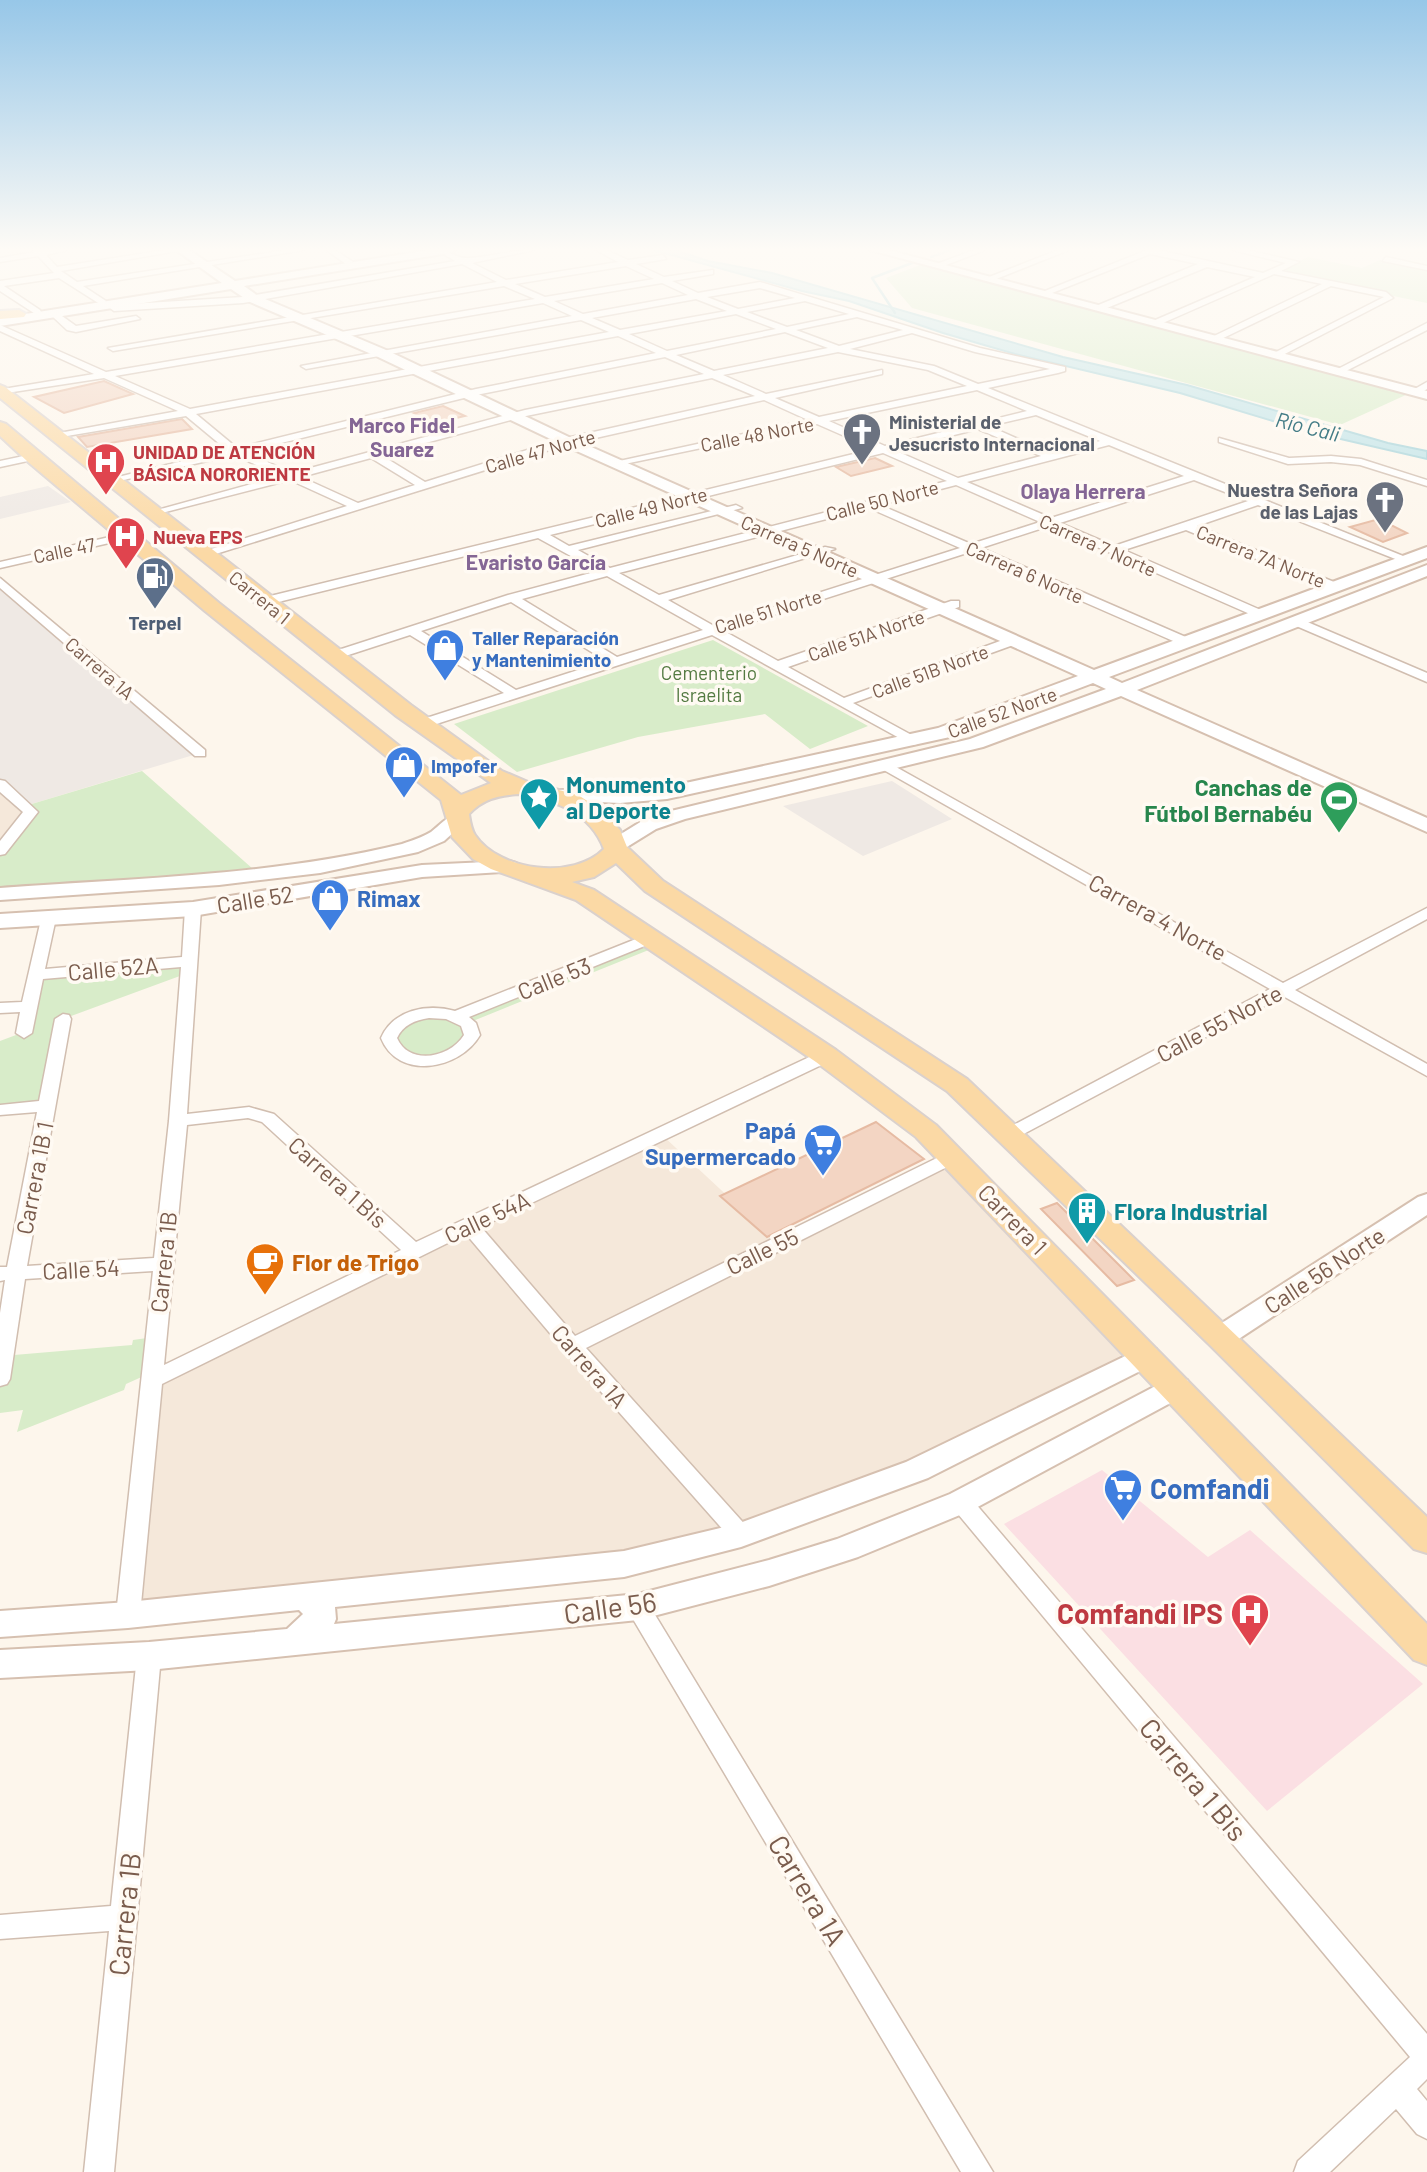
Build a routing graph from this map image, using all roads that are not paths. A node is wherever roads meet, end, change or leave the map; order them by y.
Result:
1 (59, 351) edge
2 (244, 351) edge
3 (390, 351) edge
4 (516, 351) edge
5 (660, 351) edge
6 (679, 351) edge
7 (801, 351) edge
8 (879, 351) edge
9 (896, 351) edge
10 (984, 351) edge
11 (1269, 351) edge
12 (1284, 351) edge
13 (1377, 351) edge
14 (386, 352) junction
15 (899, 353) dead end
16 (666, 354) junction
17 (1279, 354) junction
18 (306, 366) dead end
19 (418, 368) junction
20 (1341, 370) junction
21 (879, 372) dead end
22 (108, 374) junction
23 (715, 374) junction
24 (978, 387) junction
25 (1423, 390) edge
26 (2, 391) edge
27 (472, 393) junction
28 (766, 398) junction
29 (188, 412) junction
30 (1035, 412) junction
31 (519, 415) junction
32 (817, 422) junction
33 (979, 426) junction
34 (0, 427) edge
35 (59, 436) junction
36 (572, 440) junction
37 (1223, 440) dead end
38 (1109, 442) junction
39 (886, 450) junction
40 (235, 451) junction
41 (371, 454) junction
42 (33, 457) junction
43 (1051, 457) junction
44 (622, 462) junction
45 (0, 464) edge
46 (1194, 476) junction
47 (287, 477) junction
48 (114, 481) junction
49 (954, 482) junction
50 (1427, 483) edge
51 (423, 485) junction
52 (697, 496) junction
53 (1261, 501) junction
54 (867, 503) junction
55 (356, 506) junction
56 (729, 510) junction
57 (154, 513) junction
58 (1046, 522) junction
59 (1187, 526) junction
60 (770, 528) junction
61 (540, 534) junction
62 (127, 536) junction
63 (969, 547) junction
64 (569, 549) junction
65 (823, 551) junction
66 (1111, 551) junction
67 (1427, 552) edge
68 (206, 554) junction
69 (1408, 560) junction
70 (0, 565) edge
71 (1427, 570) edge
72 (609, 572) junction
73 (881, 576) junction
74 (0, 582) edge
75 (1335, 587) junction
76 (512, 598) junction
77 (660, 599) junction
78 (266, 601) junction
79 (949, 606) junction
80 (1259, 614) junction
81 (1298, 622) junction
82 (710, 629) junction
83 (412, 631) junction
84 (1015, 640) junction
85 (1176, 644) junction
86 (333, 656) junction
87 (1198, 659) junction
88 (615, 661) junction
89 (777, 666) junction
90 (1427, 678) edge
91 (1115, 680) junction
92 (514, 694) junction
93 (844, 702) junction
94 (1000, 713) junction
95 (422, 724) junction
96 (1020, 729) junction
97 (912, 741) junction
98 (200, 753) dead end
99 (887, 766) junction
100 (0, 784) edge
101 (528, 789) junction
102 (558, 796) junction
103 (457, 816) junction
104 (1427, 816) edge
105 (1427, 825) edge
106 (615, 848) junction
107 (0, 851) edge
108 (519, 870) junction
109 (0, 894) edge
110 (193, 909) junction
111 (1427, 913) edge
112 (48, 918) junction
113 (0, 921) edge
114 (656, 942) junction
115 (189, 961) junction
116 (36, 975) junction
117 (1284, 988) junction
118 (30, 1006) junction
119 (0, 1009) edge
120 (63, 1019) dead end
121 (463, 1020) dead end
122 (24, 1032) dead end
123 (826, 1056) junction
124 (1427, 1071) edge
125 (48, 1106) junction
126 (0, 1110) edge
127 (178, 1121) junction
128 (1010, 1134) junction
129 (953, 1157) junction
130 (1427, 1203) edge
131 (469, 1225) junction
132 (414, 1251) junction
133 (162, 1264) junction
134 (8, 1273) edge
135 (1221, 1337) junction
136 (572, 1346) junction
137 (1146, 1356) junction
138 (0, 1379) edge
139 (151, 1380) junction
140 (1177, 1387) junction
141 (1072, 1395) junction
142 (1100, 1427) junction
143 (961, 1502) junction
144 (741, 1535) junction
145 (1427, 1539) edge
146 (305, 1597) junction
147 (638, 1607) junction
148 (128, 1615) junction
149 (42, 1621) junction
150 (0, 1624) edge
151 (294, 1642) junction
152 (1427, 1649) edge
153 (149, 1656) junction
154 (36, 1661) junction
155 (0, 1664) edge
156 (123, 1918) junction
157 (0, 1927) edge
158 (1427, 2058) edge
159 (1398, 2088) junction
160 (1427, 2124) edge
161 (99, 2172) edge
162 (978, 2172) edge
163 (1309, 2172) edge

1 - 22 street
2 - 22 street
3 - 14 street
4 - 19 street
5 - 16 street, Carrera 7 Norte
6 - 16 street
7 - 23 street
8 - 24 street
9 - 15 street
10 - 24 street, Calle 48 Norte
11 - 17 main road
12 - 17 street
13 - 20 street
14 - 18 street
14 - 19 main road, Carrera 5 Norte
16 - 23 street, Carrera 7 Norte
16 - 27 street
17 - 20 main road
19 - 27 main road, Carrera 5 Norte
19 - 29 street
20 - 25 main road
21 - 28 street, Calle 47 Norte
22 - 26 street
22 - 29 street
23 - 28 street, Carrera 7 Norte
23 - 31 street
24 - 30 street
24 - 32 street, Calle 48 Norte
26 - 35 main road, Carrera 1
27 - 31 main road, Carrera 5 Norte
27 - 40 street
28 - 32 street, Carrera 7 Norte
28 - 36 street, Calle 47 Norte
29 - 35 street
29 - 40 street
30 - 33 street, Calle 49 Norte
30 - 38 street
31 - 36 main road, Carrera 5 Norte
31 - 41 street
32 - 39 street, Carrera 7 Norte
32 - 44 street, Calle 48 Norte
33 - 39 street, Calle 49 Norte
33 - 43 street
34 - 42 main road, Carrera 1
35 - 48 main road, Carrera 1
36 - 44 main road, Carrera 5 Norte
36 - 51 street, Calle 47 Norte
37 - 50 street
38 - 43 street, Calle 50 Norte
38 - 46 street
39 - 49 street, Carrera 7 Norte
39 - 52 street, Calle 49 Norte
40 - 47 street
40 - 48 street
41 - 47 street
41 - 51 street
42 - 45 street
42 - 62 main road, Carrera 1
43 - 49 street, Calle 50 Norte
44 - 52 main road, Carrera 5 Norte
46 - 53 street
46 - 58 street, Calle 51 Norte
47 - 55 street
47 - 57 street
48 - 57 main road, Carrera 1
49 - 54 street, Calle 50 Norte
49 - 58 street, Carrera 7 Norte
51 - 55 street, Calle 47 Norte
52 - 56 main road, Carrera 5 Norte
52 - 61 street, Calle 49 Norte
53 - 59 street
53 - 69 street
54 - 60 street, Calle 50 Norte
54 - 63 street, Carrera 6 Norte
55 - 68 street, Calle 47 Norte
56 - 60 main road, Carrera 5 Norte
56 - 64 street
57 - 68 main road, Carrera 1
58 - 63 street, Calle 51 Norte
58 - 66 street, Carrera 7 Norte
59 - 66 street
59 - 75 street, Carrera 7A Norte
60 - 65 main road, Carrera 5 Norte
60 - 72 street, Calle 50 Norte
61 - 64 street
61 - 78 street, Calle 49 Norte
62 - 70 street, Calle 47
62 - 103 main road, Carrera 1
63 - 73 street, Calle 51 Norte
63 - 85 street, Carrera 6 Norte
64 - 72 street
65 - 73 main road, Carrera 5 Norte
65 - 77 street
66 - 80 street, Carrera 7 Norte
67 - 69 main road
68 - 78 main road, Carrera 1
69 - 75 main road
71 - 81 main road, Calle 52 Norte
72 - 76 street, Calle 50 Norte
72 - 77 street
73 - 79 main road, Carrera 5 Norte
73 - 82 street, Calle 51 Norte
74 - 98 street, Carrera 1A
75 - 80 main road
76 - 83 street, Calle 50 Norte
76 - 88 street
77 - 82 street
78 - 86 main road, Carrera 1
79 - 84 main road, Carrera 5 Norte
79 - 89 street, Calle 51A Norte
79 - 91 main road, Carrera 5 Norte
80 - 85 main road
81 - 87 main road, Calle 52 Norte
81 - 90 street
82 - 88 street, Calle 51 Norte
82 - 89 street
83 - 86 street, Calle 50 Norte
83 - 92 street
84 - 91 main road, Carrera 5 Norte
84 - 93 street, Calle 51B Norte
85 - 87 main road
85 - 91 main road
86 - 95 main road, Carrera 1
87 - 91 main road, Calle 52 Norte
88 - 92 street, Calle 51 Norte
89 - 93 street
91 - 94 main road, Calle 52 Norte
91 - 96 main road, Calle 52 Norte
91 - 104 main road, Carrera 5 Norte
91 - 105 main road, Carrera 5 Norte
92 - 95 street, Calle 51 Norte
93 - 97 street
94 - 96 main road
94 - 97 main road, Calle 52 Norte
95 - 101 main road, Carrera 1
96 - 99 main road, Calle 52 Norte
97 - 102 main road, Calle 52 Norte
99 - 106 main road, Calle 52 Norte
99 - 117 street, Carrera 4 Norte
100 - 107 street
101 - 102 main road
101 - 103 main road
102 - 106 main road
103 - 108 main road, Carrera 1
103 - 109 main road, Calle 52
106 - 108 main road
106 - 128 main road
108 - 110 main road, Calle 52
108 - 114 main road, Carrera 1
110 - 112 main road, Calle 52
110 - 115 street, Carrera 1B
111 - 117 street, Calle 55 Norte
112 - 113 main road, Calle 52
112 - 116 street
114 - 121 street, Calle 53
114 - 123 main road, Carrera 1
115 - 116 street, Calle 52A
115 - 127 street, Carrera 1B
116 - 118 street
117 - 124 street, Carrera 4 Norte
117 - 128 street, Calle 55 Norte
118 - 119 street
118 - 122 street
120 - 125 street, Carrera 1B 1
123 - 129 main road, Carrera 1
123 - 131 street, Calle 54A
125 - 126 street
125 - 134 street, Carrera 1B 1
127 - 132 street, Carrera 1 Bis
127 - 133 street, Carrera 1B
128 - 135 main road
129 - 136 street, Calle 55
129 - 137 main road, Carrera 1
130 - 135 main road, Calle 56 Norte
131 - 132 street, Calle 54A
131 - 136 street, Carrera 1A
132 - 139 street, Calle 54A
133 - 134 street, Calle 54
133 - 139 street, Carrera 1B
134 - 138 street, Carrera 1B 1
135 - 145 main road
136 - 144 street, Carrera 1A
137 - 140 main road, Carrera 1
137 - 141 main road, Calle 56
139 - 148 street, Carrera 1B
140 - 142 main road, Calle 56
140 - 152 main road, Carrera 1
141 - 142 main road
141 - 144 main road, Calle 56
142 - 143 main road, Calle 56
143 - 147 main road, Calle 56
143 - 158 street, Carrera 1 Bis
144 - 146 main road, Calle 56
146 - 148 main road, Calle 56
146 - 151 main road
147 - 151 main road, Calle 56
147 - 162 street, Carrera 1A
148 - 149 main road, Calle 56
149 - 150 main road, Calle 56
149 - 154 main road
151 - 153 main road, Calle 56
153 - 154 main road, Calle 56
153 - 156 street, Carrera 1B
154 - 155 main road, Calle 56
156 - 157 street
156 - 161 street, Carrera 1B
158 - 159 street
159 - 160 street
159 - 163 street

